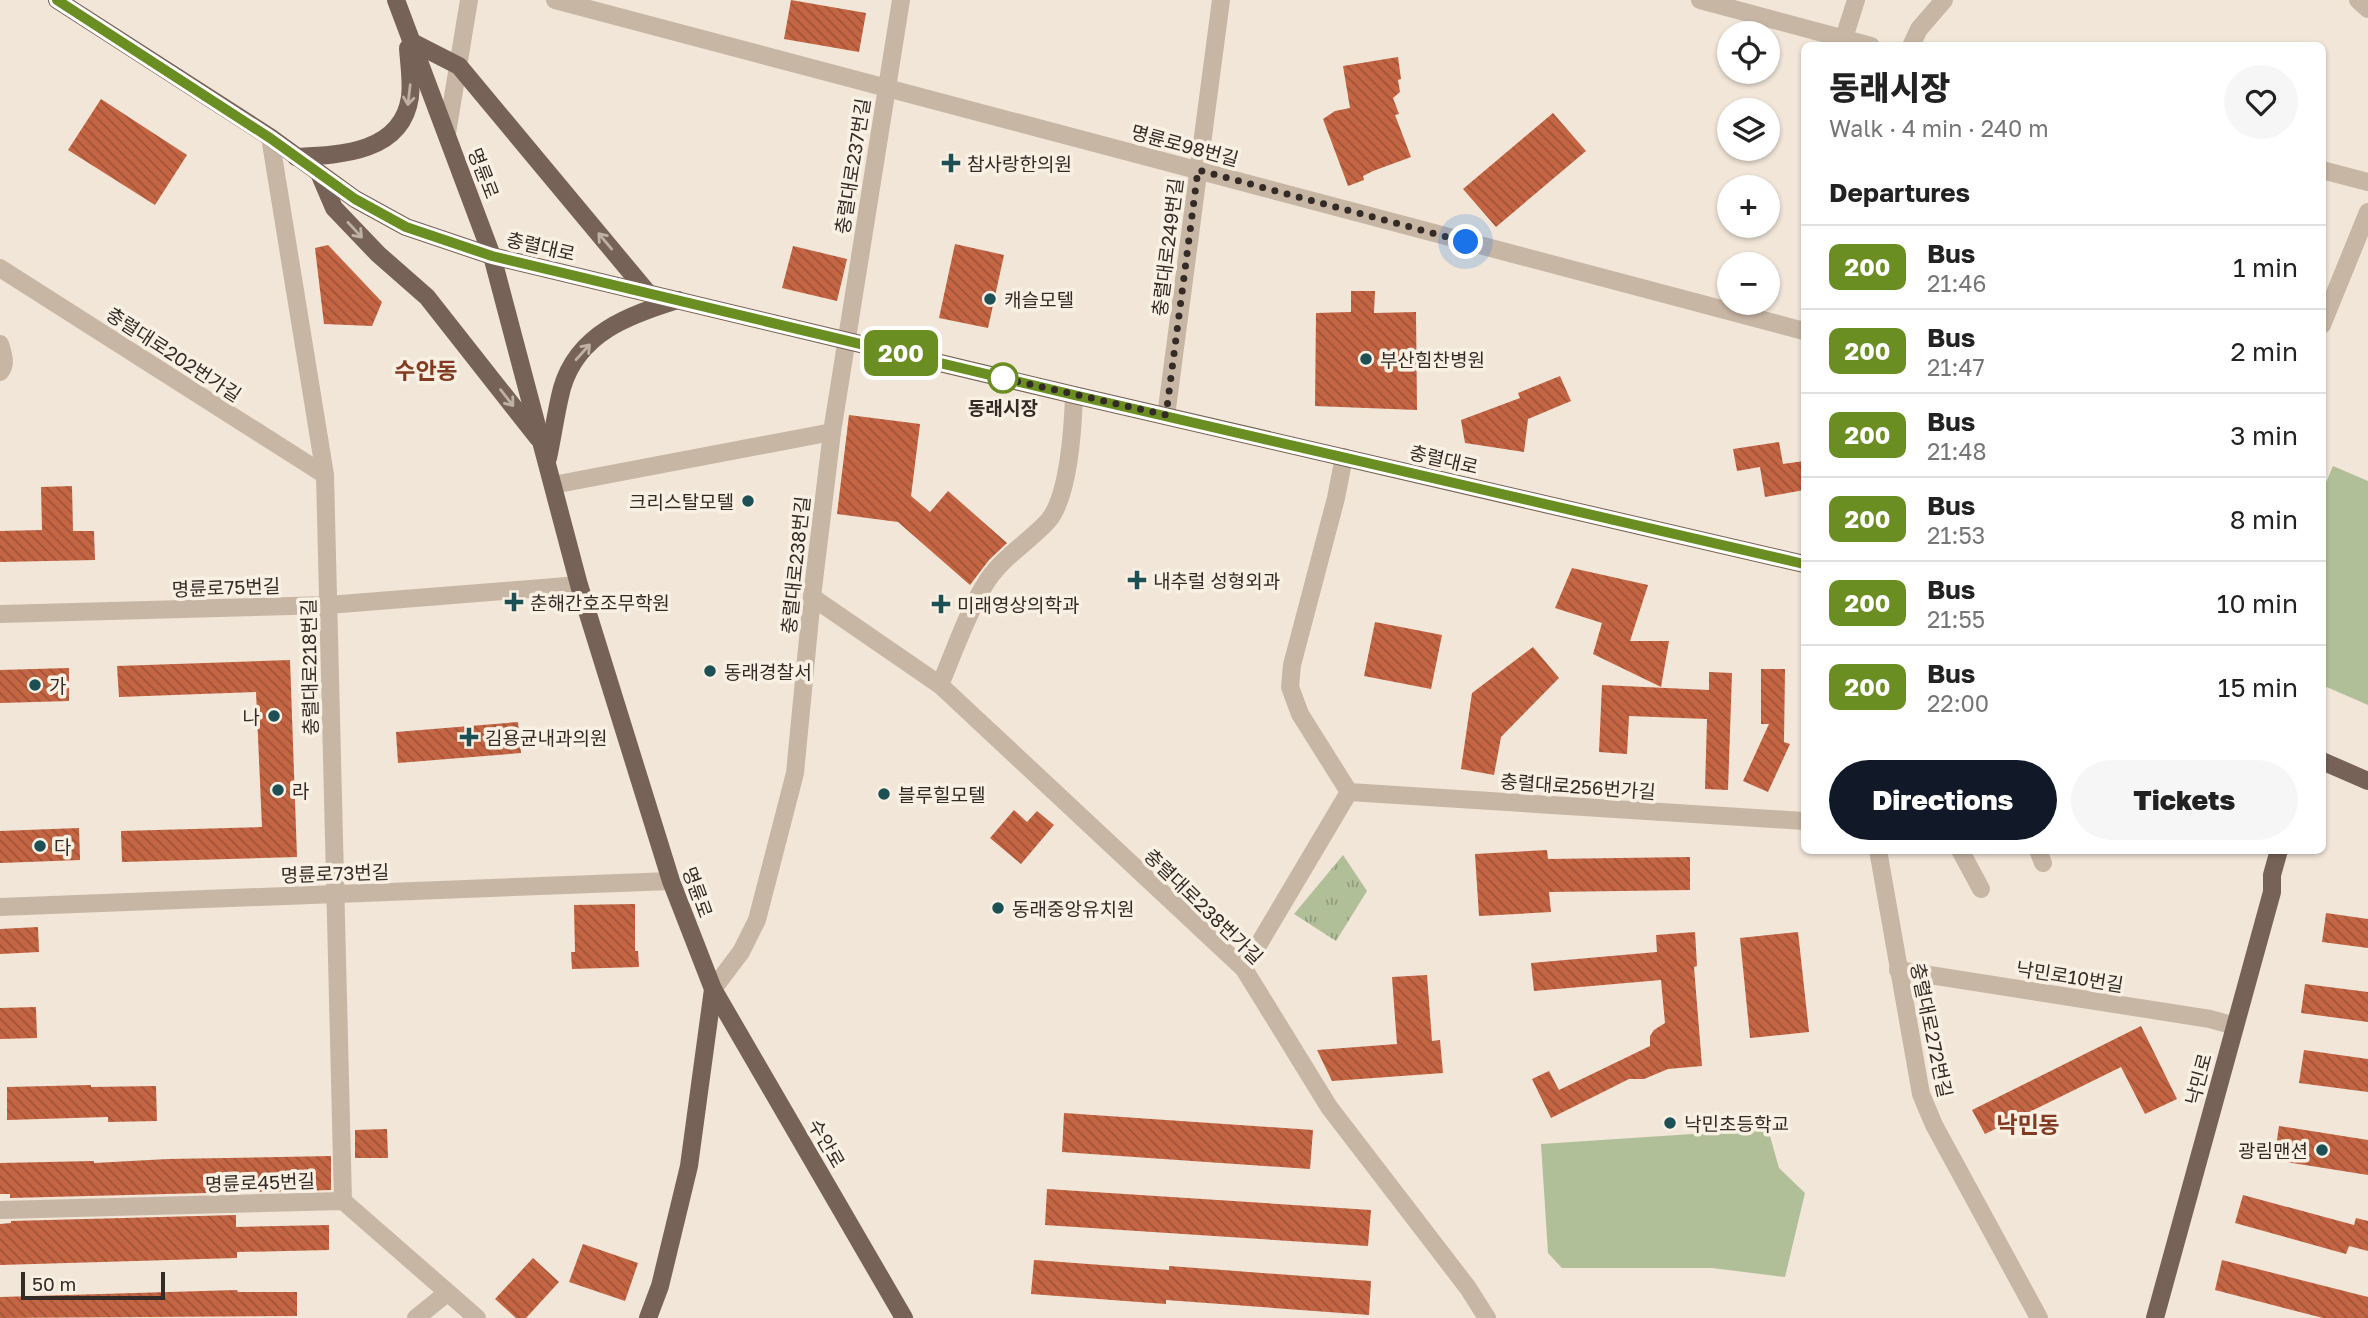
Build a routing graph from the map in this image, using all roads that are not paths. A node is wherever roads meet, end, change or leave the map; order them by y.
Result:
1 (57, 0) edge
2 (396, 0) edge
3 (469, 0) edge
4 (555, 0) edge
5 (901, 0) edge
6 (1221, 0) edge
7 (1700, 0) edge
8 (1856, 0) edge
9 (1944, 0) edge
10 (2358, 0) edge
11 (2368, 9) edge
12 (409, 34) junction
13 (1844, 42) edge
14 (1913, 42) edge
15 (459, 66) junction
16 (886, 88) junction
17 (447, 133) junction
18 (270, 138) junction
19 (296, 157) junction
20 (1198, 170) junction
21 (2326, 171) edge
22 (319, 173) junction
23 (2368, 182) edge
24 (2368, 212) edge
25 (492, 256) junction
26 (0, 268) edge
27 (649, 293) junction
28 (678, 300) junction
29 (2326, 315) edge
30 (1801, 330) edge
31 (846, 339) junction
32 (0, 344) edge
33 (0, 372) edge
34 (1074, 395) junction
35 (1166, 415) junction
36 (832, 432) junction
37 (545, 452) junction
38 (1345, 457) junction
39 (325, 475) junction
40 (553, 485) junction
41 (1801, 563) edge
42 (579, 585) junction
43 (812, 597) junction
44 (328, 605) junction
45 (0, 614) edge
46 (940, 685) junction
47 (2326, 763) edge
48 (2368, 781) edge
49 (1349, 792) junction
50 (1801, 821) edge
51 (1879, 854) edge
52 (1962, 854) edge
53 (2278, 854) edge
54 (671, 881) junction
55 (1981, 889) dead end
56 (335, 895) junction
57 (0, 907) edge
58 (1244, 969) junction
59 (1898, 970) junction
60 (713, 989) junction
61 (2235, 1026) junction
62 (343, 1201) junction
63 (0, 1210) edge
64 (447, 1293) junction
65 (416, 1318) edge
66 (477, 1318) edge
67 (648, 1318) edge
68 (904, 1318) edge
69 (1486, 1318) edge
70 (2039, 1318) edge
71 (2154, 1318) edge

1 - 18 main road, 충렬대로
2 - 12 main road, 명륜로
3 - 15 street
4 - 16 street, 명륜로98번길
5 - 16 street, 충렬대로237번길
6 - 20 street, 충렬대로249번길
7 - 13 street
8 - 13 street
9 - 14 street
10 - 11 street
12 - 15 main road
12 - 17 main road, 명륜로
12 -> 19 main road
15 - 17 street
27 -> 15 main road
16 - 20 street, 명륜로98번길
16 - 31 street, 충렬대로237번길
17 - 25 main road, 명륜로
18 - 19 main road, 충렬대로
18 - 39 street, 충렬대로218번길
19 - 22 main road, 충렬대로
20 - 30 street, 명륜로98번길
20 - 35 street, 충렬대로249번길
21 - 23 street
22 - 25 main road, 충렬대로
22 -> 37 main road
24 - 29 street
25 - 27 main road, 충렬대로
25 - 37 main road, 명륜로
26 - 39 street, 충렬대로202번가길
27 - 28 main road, 충렬대로
28 - 31 main road, 충렬대로
37 -> 28 main road
31 - 34 main road, 충렬대로
31 - 36 street, 충렬대로238번길
32 - 33 street
34 - 35 main road, 충렬대로
34 - 46 street
35 - 38 main road, 충렬대로
36 - 40 street
36 - 43 street, 충렬대로238번길
37 - 40 main road, 명륜로
38 - 41 main road, 충렬대로
38 - 49 street
39 - 44 street, 충렬대로218번길
40 - 42 main road, 명륜로
42 - 44 street, 명륜로75번길
42 - 54 main road, 명륜로
43 - 46 street, 충렬대로238번가길
43 - 60 street, 충렬대로238번길
44 - 45 street, 명륜로75번길
44 - 56 street, 충렬대로218번길
46 - 58 street, 충렬대로238번가길
47 - 48 main road
49 - 50 street, 충렬대로256번가길
49 - 58 street
51 - 59 street, 충렬대로272번길
52 - 55 street
53 - 61 main road, 낙민로
54 - 56 street, 명륜로73번길
54 - 60 main road, 명륜로
56 - 57 street, 명륜로73번길
56 - 62 street, 충렬대로218번길
58 - 69 street, 충렬대로238번가길
59 - 61 street, 낙민로10번길
59 - 70 street, 충렬대로272번길
60 - 67 main road, 명륜로
60 - 68 main road, 수안로
61 - 71 main road, 낙민로
62 - 63 street, 명륜로45번길
62 - 64 street
64 - 65 street
64 - 66 street

